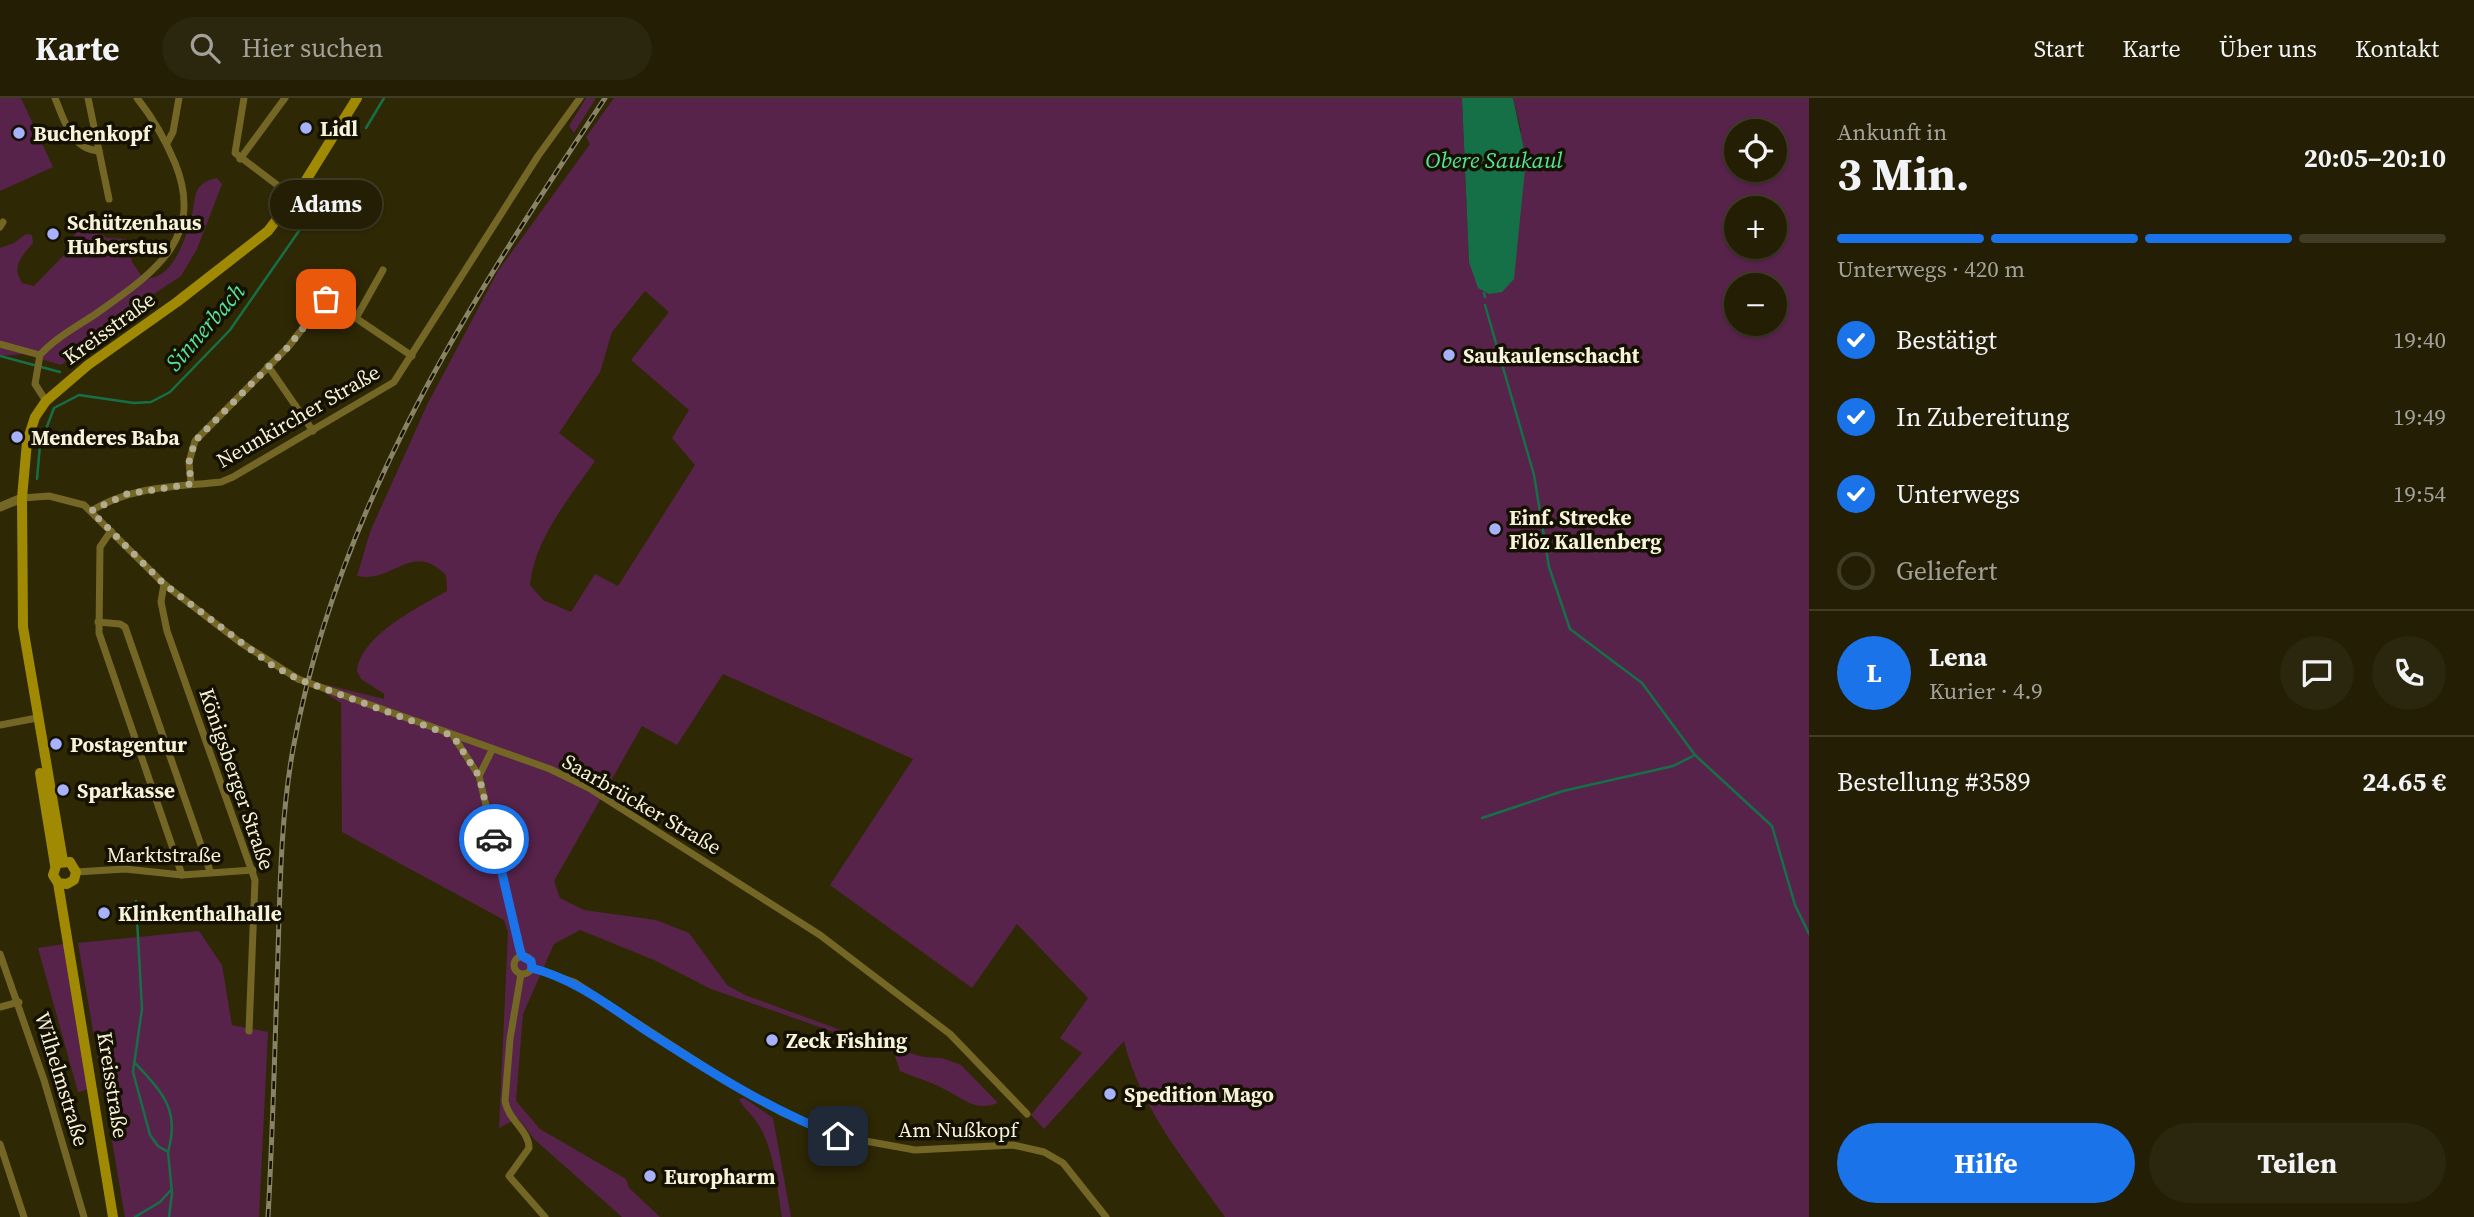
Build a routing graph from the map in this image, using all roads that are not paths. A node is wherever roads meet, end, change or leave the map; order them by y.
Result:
1 (55, 98) edge
2 (88, 98) edge
3 (137, 98) edge
4 (178, 98) edge
5 (244, 98) edge
6 (285, 98) edge
7 (357, 98) edge
8 (580, 98) edge
9 (167, 143) junction
10 (99, 151) junction
11 (240, 159) junction
12 (293, 197) junction
13 (109, 200) dead end
14 (383, 270) dead end
15 (356, 318) junction
16 (0, 344) edge
17 (412, 356) junction
18 (39, 358) junction
19 (268, 366) junction
20 (46, 401) junction
21 (313, 431) junction
22 (191, 484) junction
23 (22, 498) junction
24 (0, 507) edge
25 (91, 511) junction
26 (111, 531) junction
27 (164, 584) junction
28 (97, 622) junction
29 (34, 718) junction
30 (0, 725) edge
31 (453, 736) junction
32 (492, 750) junction
33 (479, 776) junction
34 (59, 863) junction
35 (253, 870) junction
36 (210, 871) junction
37 (76, 872) junction
38 (181, 875) junction
39 (63, 884) junction
40 (0, 954) edge
41 (522, 956) junction
42 (532, 968) junction
43 (521, 974) junction
44 (19, 1002) junction
45 (0, 1007) edge
46 (249, 1031) dead end
47 (1027, 1114) dead end
48 (0, 1144) edge
49 (23, 1217) edge
50 (84, 1217) edge
51 (113, 1217) edge
52 (545, 1217) edge
53 (1106, 1217) edge

1 - 10 street
2 - 10 street
3 - 9 street
4 - 9 street
5 - 11 street
6 - 11 street
7 - 12 main road, Kreisstraße
8 - 17 street, Neunkircher Straße
9 - 18 street
10 - 13 street
11 - 12 street
12 - 20 main road, Kreisstraße
14 - 15 street
15 - 17 street
15 - 19 street
16 - 18 street
17 - 21 street, Neunkircher Straße
18 - 20 street
19 - 21 street
19 - 22 street
20 - 23 main road, Kreisstraße
21 - 22 street, Neunkircher Straße
22 - 25 street, Neunkircher Straße
23 - 24 street
23 - 25 street, Saarbrücker Straße
23 - 29 main road, Kreisstraße
25 - 26 street, Saarbrücker Straße
26 - 27 street, Saarbrücker Straße
26 - 28 street
27 - 31 street, Saarbrücker Straße, bridge
27 - 35 street, Königsberger Straße
28 - 36 street
28 - 38 street
29 - 30 street
29 - 34 main road, Kreisstraße
31 - 32 street, Saarbrücker Straße
31 - 33 street
32 - 33 street
32 - 47 street, Saarbrücker Straße
33 - 41 street
34 - 37 main road
34 - 39 main road, Kreisstraße
35 - 36 street, Marktstraße
35 - 46 street, Königsberger Straße
36 - 38 street, Marktstraße
37 - 38 street, Marktstraße
37 - 39 main road
39 - 51 main road, Kreisstraße
40 - 44 street, Wilhelmstraße
41 - 42 street
41 - 43 street
42 - 43 street
42 - 53 street, Am Nußkopf
43 - 52 street
44 - 45 street
44 - 50 street, Wilhelmstraße
48 - 49 street

